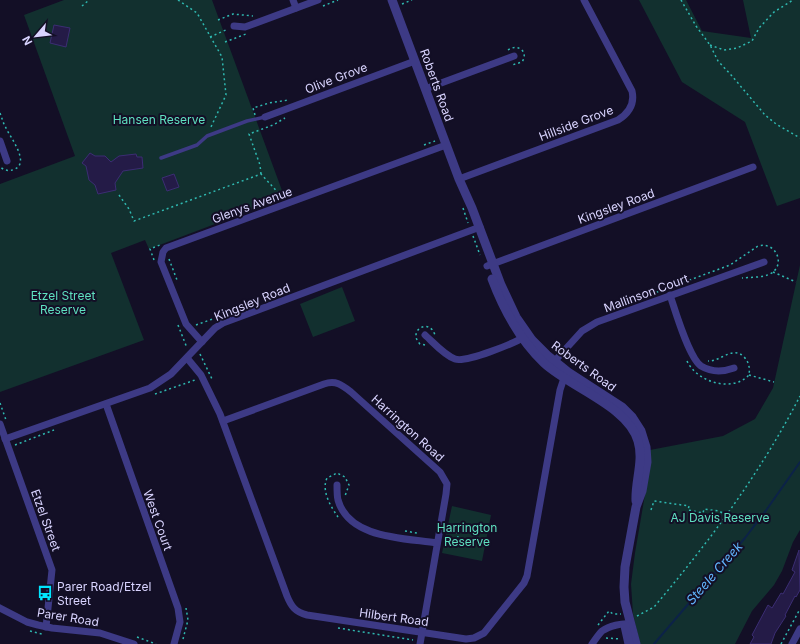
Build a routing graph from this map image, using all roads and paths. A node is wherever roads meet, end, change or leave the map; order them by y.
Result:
1 (89, 0) edge
2 (178, 0) edge
3 (293, 0) edge
4 (318, 0) edge
5 (392, 0) edge
6 (401, 0) edge
7 (412, 0) edge
8 (584, 0) edge
9 (681, 0) edge
10 (793, 0) edge
11 (82, 6) dead end
12 (296, 8) junction
13 (253, 16) dead end
14 (218, 20) dead end
15 (234, 26) joint
16 (210, 37) junction
17 (710, 45) junction
18 (514, 56) dead end
19 (415, 61) junction
20 (425, 89) junction
21 (0, 113) edge
22 (265, 117) joint
23 (285, 118) dead end
24 (207, 136) junction
25 (800, 138) edge
26 (0, 141) edge
27 (446, 145) junction
28 (161, 158) dead end
29 (7, 161) dead end
30 (0, 166) edge
31 (753, 167) dead end
32 (261, 174) dead end
33 (458, 179) junction
34 (460, 203) dead end
35 (475, 229) junction
36 (168, 255) dead end
37 (481, 257) dead end
38 (764, 262) dead end
39 (490, 265) junction
40 (773, 272) dead end
41 (796, 282) dead end
42 (179, 286) dead end
43 (670, 295) junction
44 (425, 335) dead end
45 (435, 336) dead end
46 (525, 336) junction
47 (202, 342) junction
48 (430, 347) dead end
49 (203, 350) dead end
50 (198, 351) junction
51 (187, 358) junction
52 (703, 358) dead end
53 (686, 359) dead end
54 (552, 364) junction
55 (734, 368) dead end
56 (566, 375) junction
57 (749, 375) junction
58 (197, 380) dead end
59 (212, 381) dead end
60 (774, 382) dead end
61 (150, 396) dead end
62 (800, 396) edge
63 (0, 403) edge
64 (106, 404) junction
65 (223, 421) junction
66 (4, 424) edge
67 (58, 429) dead end
68 (5, 439) junction
69 (17, 451) dead end
70 (336, 485) dead end
71 (345, 501) dead end
72 (650, 510) dead end
73 (727, 515) junction
74 (338, 517) dead end
75 (449, 522) dead end
76 (453, 528) junction
77 (399, 530) dead end
78 (419, 533) dead end
79 (458, 537) dead end
80 (476, 538) dead end
81 (437, 543) junction
82 (622, 606) junction
83 (0, 608) edge
84 (800, 609) edge
85 (626, 622) junction
86 (46, 627) junction
87 (332, 627) dead end
88 (800, 629) edge
89 (422, 633) junction
90 (131, 635) dead end
91 (594, 641) edge
92 (416, 642) edge
93 (134, 644) edge
94 (156, 644) edge
95 (174, 644) edge
96 (629, 644) edge
97 (636, 644) edge
98 (781, 644) edge
99 (792, 644) edge

1 - 11 path
2 - 16 path
3 - 12 street
4 - 12 street
5 - 19 street, Roberts Road
6 - 7 path
8 - 33 street, Hillside Grove
9 - 17 path
10 - 17 path
12 - 15 street
13 - 14 path
15 - 16 path
16 - 24 path
17 - 25 path
18 - 20 street
19 - 20 street, Roberts Road
19 - 22 street, Olive Grove
20 - 27 street, Roberts Road
21 - 30 path
22 - 24 lane
23 - 32 path
24 - 28 lane
26 - 29 street
27 - 33 street, Roberts Road
27 - 47 street, Glenys Avenue
31 - 39 street, Kingsley Road
33 - 35 street, Roberts Road
34 - 35 path
35 - 37 path
35 - 39 street, Roberts Road
35 - 47 street, Kingsley Road
36 - 42 path
38 - 43 street, Mallinson Court
39 - 46 street, Roberts Road
40 - 41 path
43 - 54 street, Mallinson Court
43 - 55 street
44 - 46 street
45 - 48 path
46 - 54 street, Roberts Road
47 - 50 street, Kingsley Road
49 - 50 path
50 - 51 street, Kingsley Road
50 - 59 path
51 - 64 street, Kingsley Road
51 - 65 street, Hilbert Road
52 - 57 path
53 - 57 path
54 - 56 street, Roberts Road
56 - 82 street, Roberts Road
56 - 89 street, Hilbert Road
57 - 60 path
58 - 61 path
62 - 73 path
63 - 66 path
64 - 68 street, Kingsley Road
64 - 95 street, West Court
65 - 81 street, Harrington Road
65 - 89 street, Hilbert Road
66 - 68 street, Etzel Street
67 - 69 path
68 - 86 street, Etzel Street
70 - 81 street
71 - 74 path
72 - 73 path
73 - 85 path
75 - 76 path
76 - 79 path
76 - 80 path
77 - 78 path
81 - 89 street, Harrington Road
82 - 85 path
82 - 85 street, Roberts Road
83 - 86 street, Parer Road
84 - 98 path
85 - 91 street
85 - 96 street, Roberts Road
85 - 97 street, Roberts Road
86 - 93 street, Parer Road
87 - 92 path
88 - 99 street
89 - 92 street, Harrington Road
90 - 94 path

